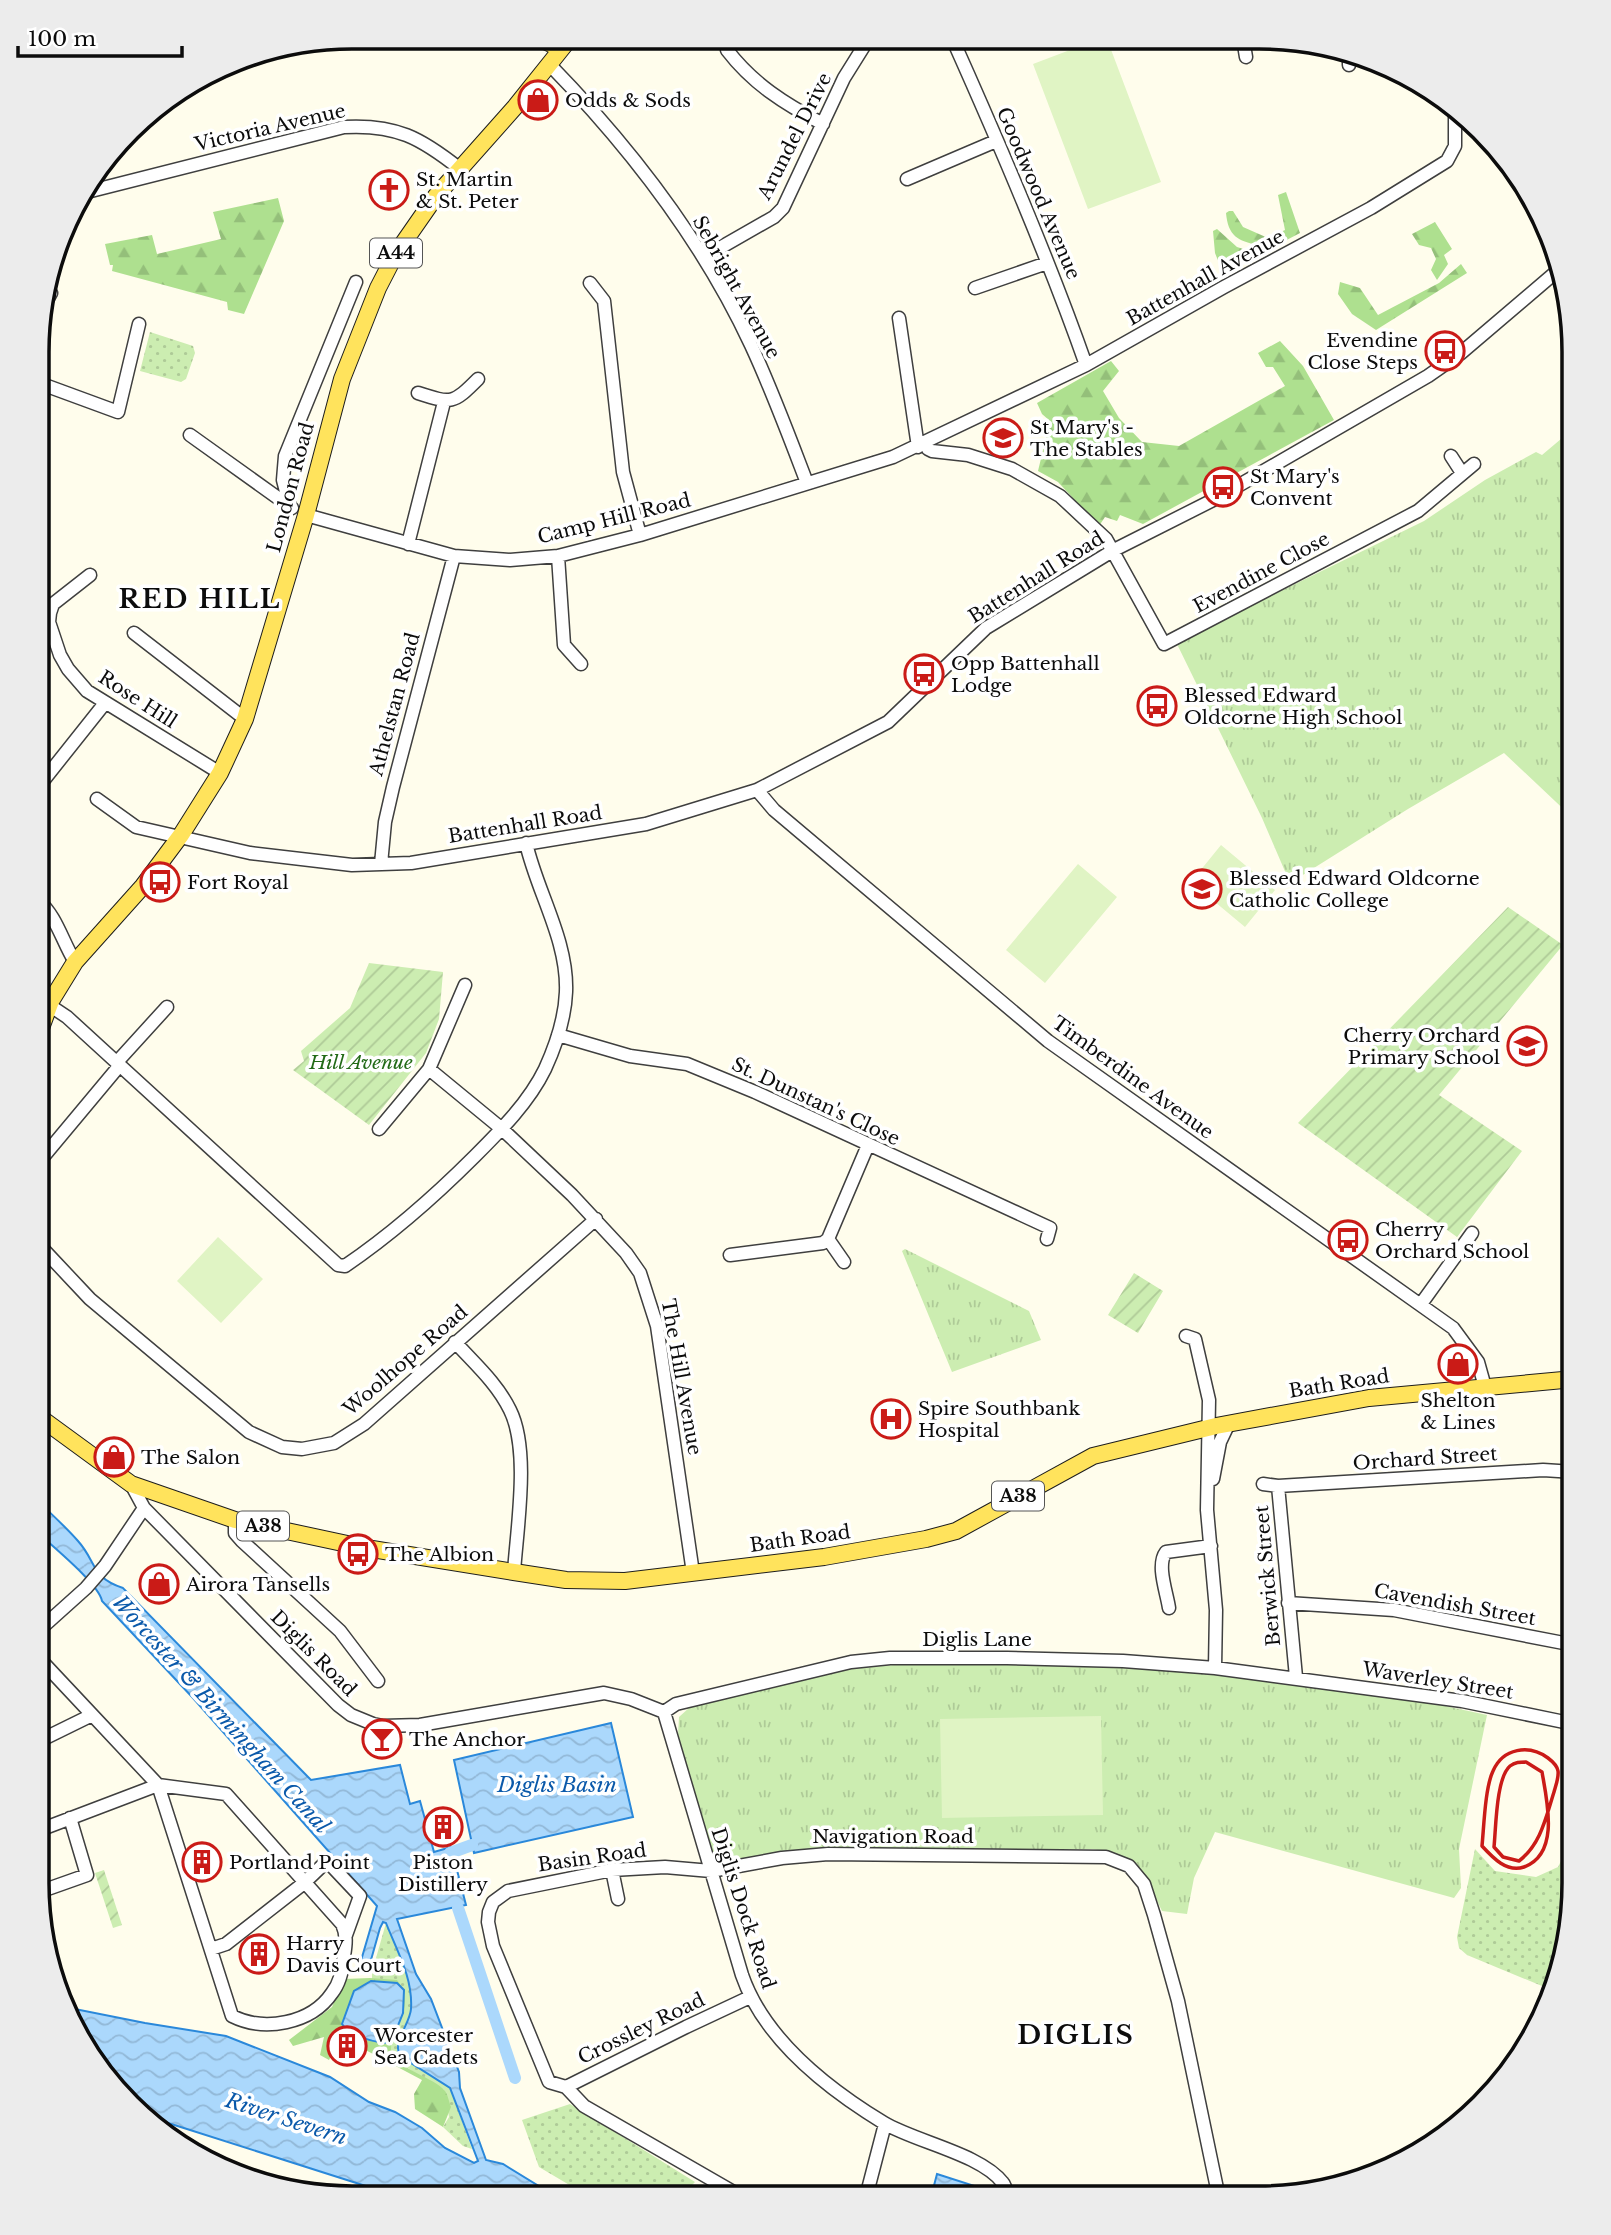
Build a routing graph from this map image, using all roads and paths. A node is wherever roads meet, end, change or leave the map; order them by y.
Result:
1 (561, 49) edge
2 (862, 49) edge
3 (956, 49) edge
4 (1245, 49) edge
5 (727, 50) dead end
6 (1246, 57) dead end
7 (549, 64) junction
8 (1455, 121) edge
9 (823, 124) junction
10 (996, 141) junction
11 (460, 169) junction
12 (907, 179) dead end
13 (96, 190) edge
14 (704, 257) junction
15 (1047, 263) junction
16 (1552, 275) edge
17 (355, 282) dead end
18 (590, 283) dead end
19 (975, 288) dead end
20 (899, 318) dead end
21 (139, 324) dead end
22 (1086, 365) junction
23 (478, 379) dead end
24 (49, 387) edge
25 (418, 393) dead end
26 (444, 402) junction
27 (190, 435) dead end
28 (922, 445) junction
29 (1451, 456) dead end
30 (1474, 464) dead end
31 (1462, 473) junction
32 (807, 483) junction
33 (290, 507) junction
34 (306, 513) junction
35 (640, 535) junction
36 (408, 544) junction
37 (1114, 550) junction
38 (454, 556) junction
39 (558, 556) junction
40 (90, 575) dead end
41 (134, 633) dead end
42 (581, 664) dead end
43 (104, 703) junction
44 (245, 719) junction
45 (49, 773) edge
46 (220, 774) junction
47 (757, 790) junction
48 (97, 799) dead end
49 (181, 835) junction
50 (526, 843) junction
51 (381, 864) junction
52 (49, 913) edge
53 (75, 962) junction
54 (466, 985) dead end
55 (50, 1005) joint
56 (167, 1007) dead end
57 (558, 1035) junction
58 (118, 1064) junction
59 (429, 1069) junction
60 (379, 1129) dead end
61 (502, 1129) junction
62 (868, 1145) junction
63 (52, 1152) dead end
64 (596, 1219) junction
65 (1051, 1228) dead end
66 (1472, 1233) dead end
67 (828, 1239) junction
68 (730, 1255) dead end
69 (49, 1257) edge
70 (844, 1262) dead end
71 (1421, 1304) junction
72 (1186, 1336) dead end
73 (455, 1342) junction
74 (1562, 1380) edge
75 (1485, 1387) junction
76 (1229, 1423) junction
77 (49, 1424) edge
78 (1210, 1427) junction
79 (1562, 1471) edge
80 (131, 1484) junction
81 (1263, 1484) dead end
82 (1278, 1486) junction
83 (144, 1508) junction
84 (1207, 1510) junction
85 (235, 1520) junction
86 (1211, 1546) junction
87 (514, 1572) junction
88 (693, 1573) junction
89 (1288, 1603) junction
90 (1169, 1608) dead end
91 (49, 1621) edge
92 (1562, 1643) edge
93 (1214, 1668) junction
94 (49, 1669) edge
95 (1296, 1677) junction
96 (379, 1681) dead end
97 (664, 1712) junction
98 (92, 1715) junction
99 (1562, 1721) edge
100 (49, 1736) edge
101 (158, 1786) junction
102 (70, 1818) junction
103 (49, 1826) edge
104 (612, 1870) junction
105 (711, 1871) junction
106 (304, 1883) junction
107 (49, 1888) edge
108 (618, 1899) dead end
109 (346, 1935) junction
110 (211, 1949) junction
111 (750, 1997) junction
112 (549, 2082) joint
113 (566, 2087) junction
114 (885, 2124) junction
115 (723, 2186) edge
116 (869, 2186) edge
117 (1004, 2186) edge
118 (1217, 2186) edge

1 - 7 main road, London Road / A44
2 - 9 street, Arundel Drive
3 - 10 street, Goodwood Avenue
4 - 6 street
5 - 9 street
7 - 11 main road, London Road / A44
7 - 14 street, Sebright Avenue
8 - 22 street, Battenhall Avenue
9 - 14 street, Arundel Drive
10 - 12 street
10 - 15 street, Goodwood Avenue
11 - 13 street, Victoria Avenue
11 - 34 main road, London Road / A44
14 - 32 street, Sebright Avenue
15 - 19 street
15 - 22 street, Goodwood Avenue
16 - 37 street, Battenhall Road
17 - 33 street
18 - 35 street
20 - 28 street
21 - 24 street
22 - 28 street, Battenhall Avenue
23 - 26 street
25 - 26 street
26 - 36 street
27 - 33 street, Camp Hill Road
28 - 32 street, Camp Hill Road
28 - 37 street
29 - 31 street
30 - 31 street, Evendine Close
31 - 37 street, Evendine Close
32 - 35 street, Camp Hill Road
33 - 34 street, Camp Hill Road
34 - 36 street, Camp Hill Road
34 - 44 main road, London Road / A44
35 - 39 street, Camp Hill Road
36 - 38 street, Camp Hill Road
37 - 47 street, Battenhall Road
38 - 39 street, Camp Hill Road
38 - 51 street, Athelstan Road
39 - 42 street
40 - 43 street, Rose Hill
41 - 44 street
43 - 45 street
43 - 46 street, Rose Hill
44 - 46 main road, London Road / A44
46 - 49 main road, London Road / A44
47 - 50 street, Battenhall Road
47 - 71 street, Timberdine Avenue
48 - 49 street, Battenhall Road
49 - 51 street, Battenhall Road
49 - 53 main road, London Road / A44
50 - 51 street, Battenhall Road
50 - 57 street
52 - 53 street
53 - 55 main road, London Road / A44
54 - 59 street
55 - 58 street
56 - 58 street
57 - 61 street
57 - 62 street, St. Dunstan's Close
58 - 61 street
58 - 63 street
59 - 60 street
59 - 61 street, The Hill Avenue
61 - 64 street, The Hill Avenue
62 - 65 street, St. Dunstan's Close
62 - 67 street
64 - 73 street, Woolhope Road
64 - 88 street, The Hill Avenue
66 - 71 street
67 - 68 street
67 - 70 street
69 - 73 street, Woolhope Road
71 - 75 street, Timberdine Avenue
72 - 78 street
73 - 87 street
74 - 75 main road, Bath Road / A38
75 - 76 main road, Bath Road / A38
76 - 78 main road, Bath Road / A38
76 - 84 street
77 - 80 main road, Bath Road / A38
78 - 84 street
78 - 88 main road, Bath Road / A38
79 - 82 street, Orchard Street
80 - 83 street, Diglis Road
80 - 85 main road, Bath Road / A38
81 - 82 street, Berwick Street
82 - 89 street, Berwick Street
83 - 91 street
83 - 97 street, Diglis Road
84 - 86 street
85 - 87 main road, Bath Road / A38
85 - 96 street
86 - 90 street
86 - 93 street
87 - 88 main road, Bath Road / A38
89 - 92 street, Cavendish Street
89 - 95 street, Berwick Street
93 - 95 street, Diglis Lane
93 - 97 street, Diglis Lane
94 - 98 street
95 - 99 street, Waverley Street
97 - 105 street, Diglis Dock Road
98 - 100 street
98 - 101 street
101 - 102 street
101 - 106 street
101 - 110 street
102 - 103 street
102 - 107 street
104 - 105 street, Basin Road
104 - 108 street
104 - 112 street, Basin Road
105 - 111 street, Diglis Dock Road
105 - 118 street, Navigation Road
106 - 109 street
106 - 109 street
106 - 110 street
109 - 110 street
111 - 113 street, Crossley Road
111 - 114 street, Diglis Dock Road
112 - 113 street, Crossley Road
113 - 115 street
114 - 116 street
114 - 117 street, Diglis Dock Road

